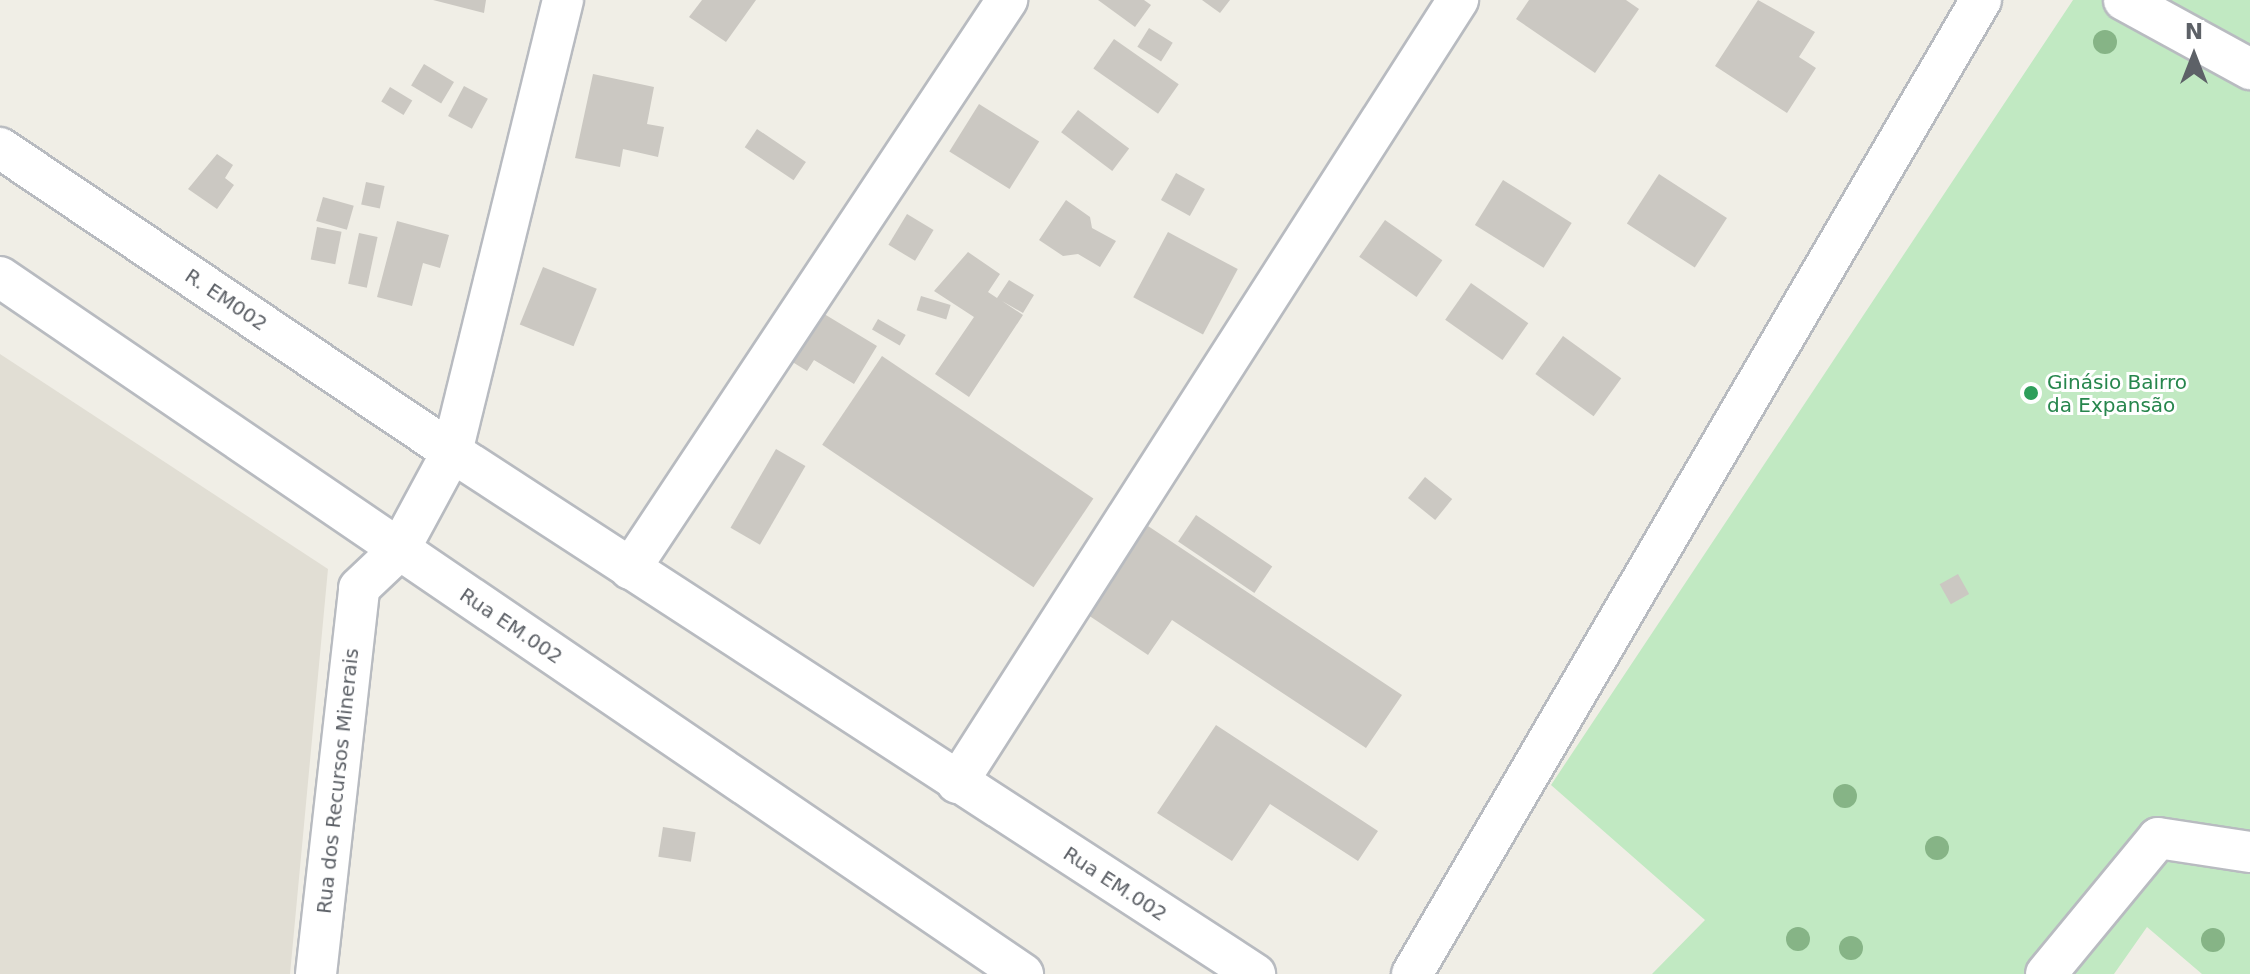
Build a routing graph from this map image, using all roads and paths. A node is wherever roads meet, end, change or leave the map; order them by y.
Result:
1 (563, 0) edge
2 (1007, 0) edge
3 (1458, 0) edge
4 (1981, 0) edge
5 (2124, 0) edge
6 (2250, 69) edge
7 (0, 148) edge
8 (0, 277) edge
9 (452, 452) junction
10 (399, 550) junction
11 (630, 569) junction
12 (957, 783) junction
13 (2250, 852) edge
14 (316, 974) edge
15 (1023, 974) edge
16 (1255, 974) edge
17 (1412, 974) edge
18 (2046, 974) edge

1 - 9 street
2 - 11 street
3 - 12 street
4 - 17 street
5 - 6 street
7 - 9 street, R. EM002
8 - 10 street, Rua EM.002
9 - 10 street
9 - 11 street, Rua EM.002
10 - 14 street, Rua dos Recursos Minerais
10 - 15 street, Rua EM.002
11 - 12 street, Rua EM.002
12 - 16 street, Rua EM.002
13 - 18 street

